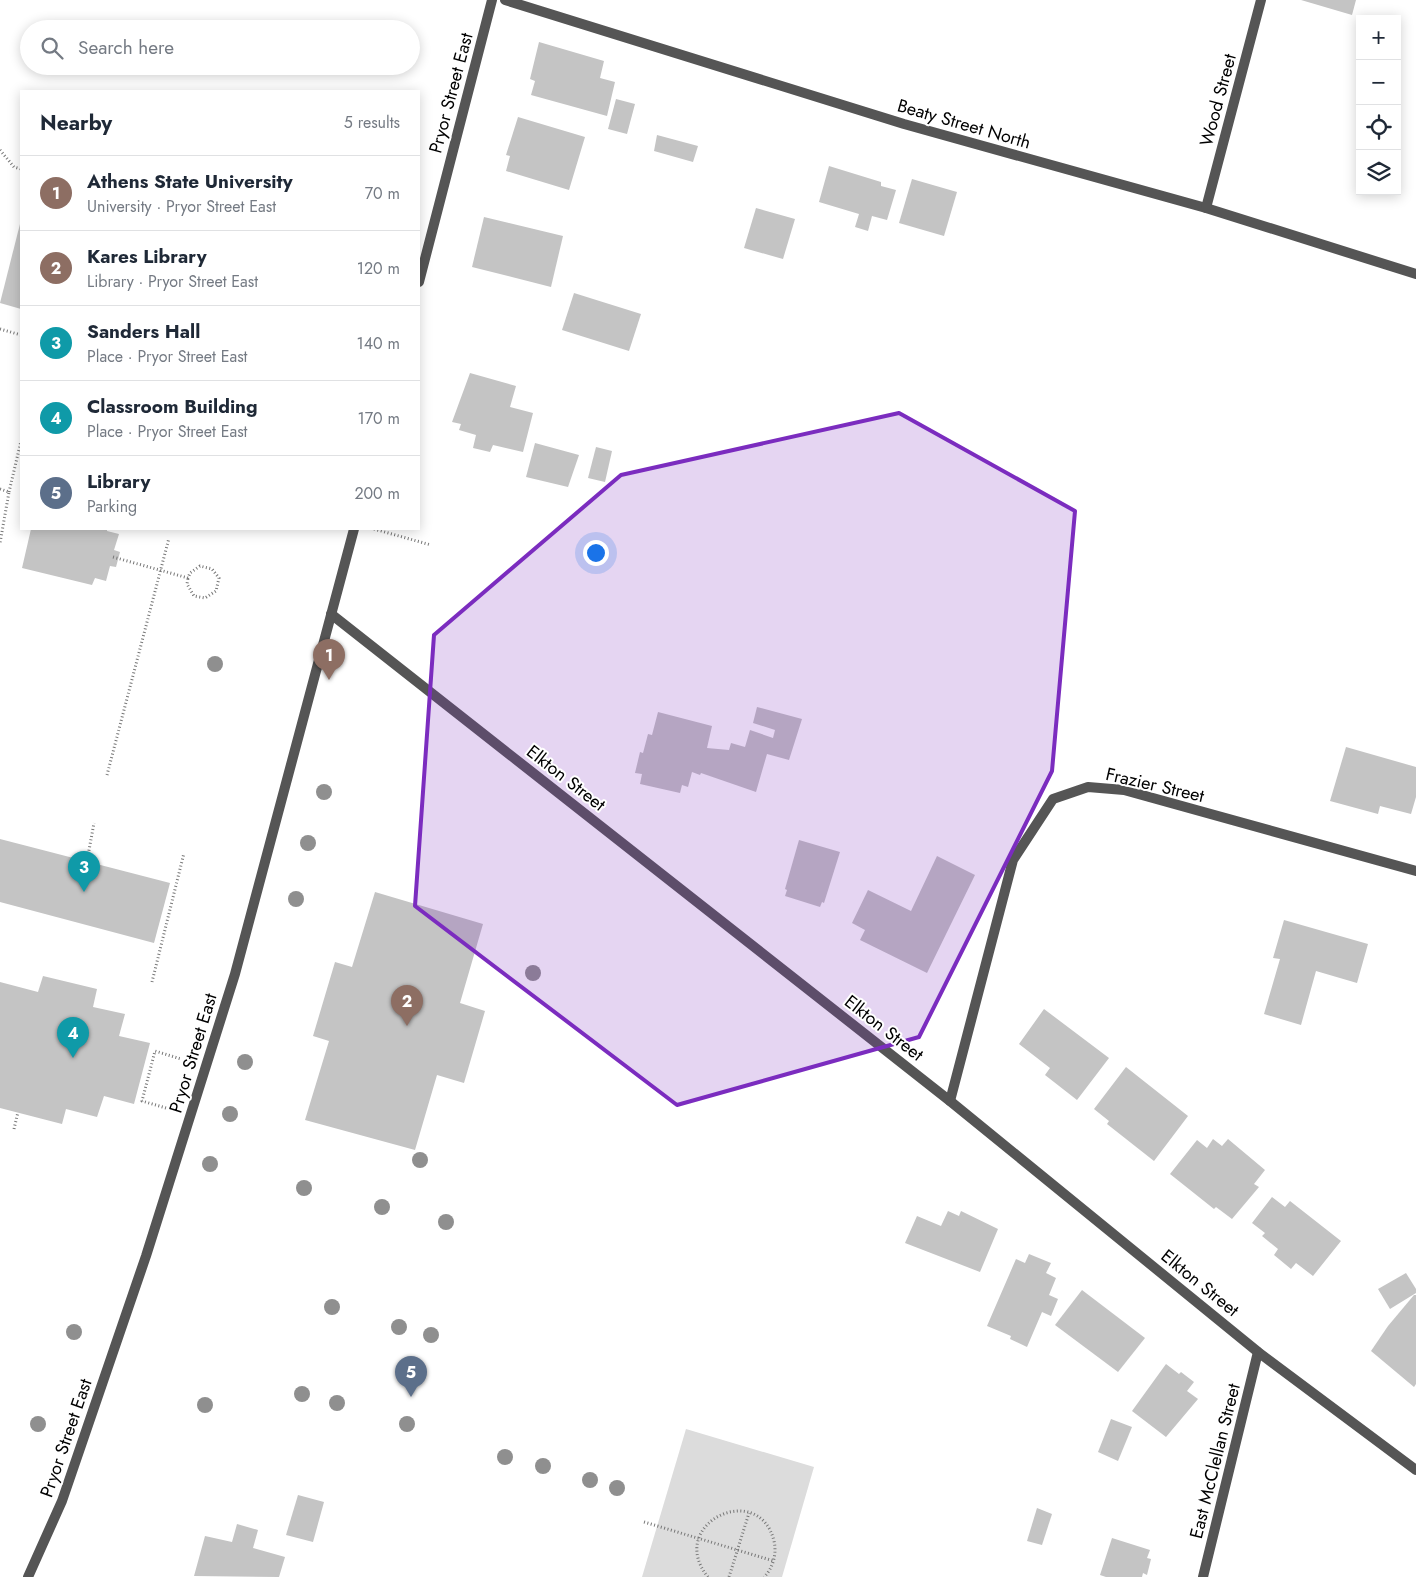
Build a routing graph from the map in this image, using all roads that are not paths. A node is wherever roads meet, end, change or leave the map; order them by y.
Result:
1 (492, 0) edge
2 (505, 0) edge
3 (1261, 0) edge
4 (1206, 208) junction
5 (1416, 274) edge
6 (420, 278) edge
7 (354, 530) edge
8 (331, 614) junction
9 (1416, 871) edge
10 (950, 1101) junction
11 (1258, 1352) junction
12 (1416, 1470) edge
13 (28, 1577) edge
14 (1203, 1577) edge

1 - 6 street, Pryor Street East
2 - 4 street, Beaty Street North
3 - 4 street, Wood Street
4 - 5 street, Beaty Street North
7 - 8 street, Pryor Street East
8 - 10 street, Elkton Street
8 - 13 street, Pryor Street East
9 - 10 street, Frazier Street
10 - 11 street, Elkton Street
11 - 12 street, Elkton Street
11 - 14 street, East McClellan Street

